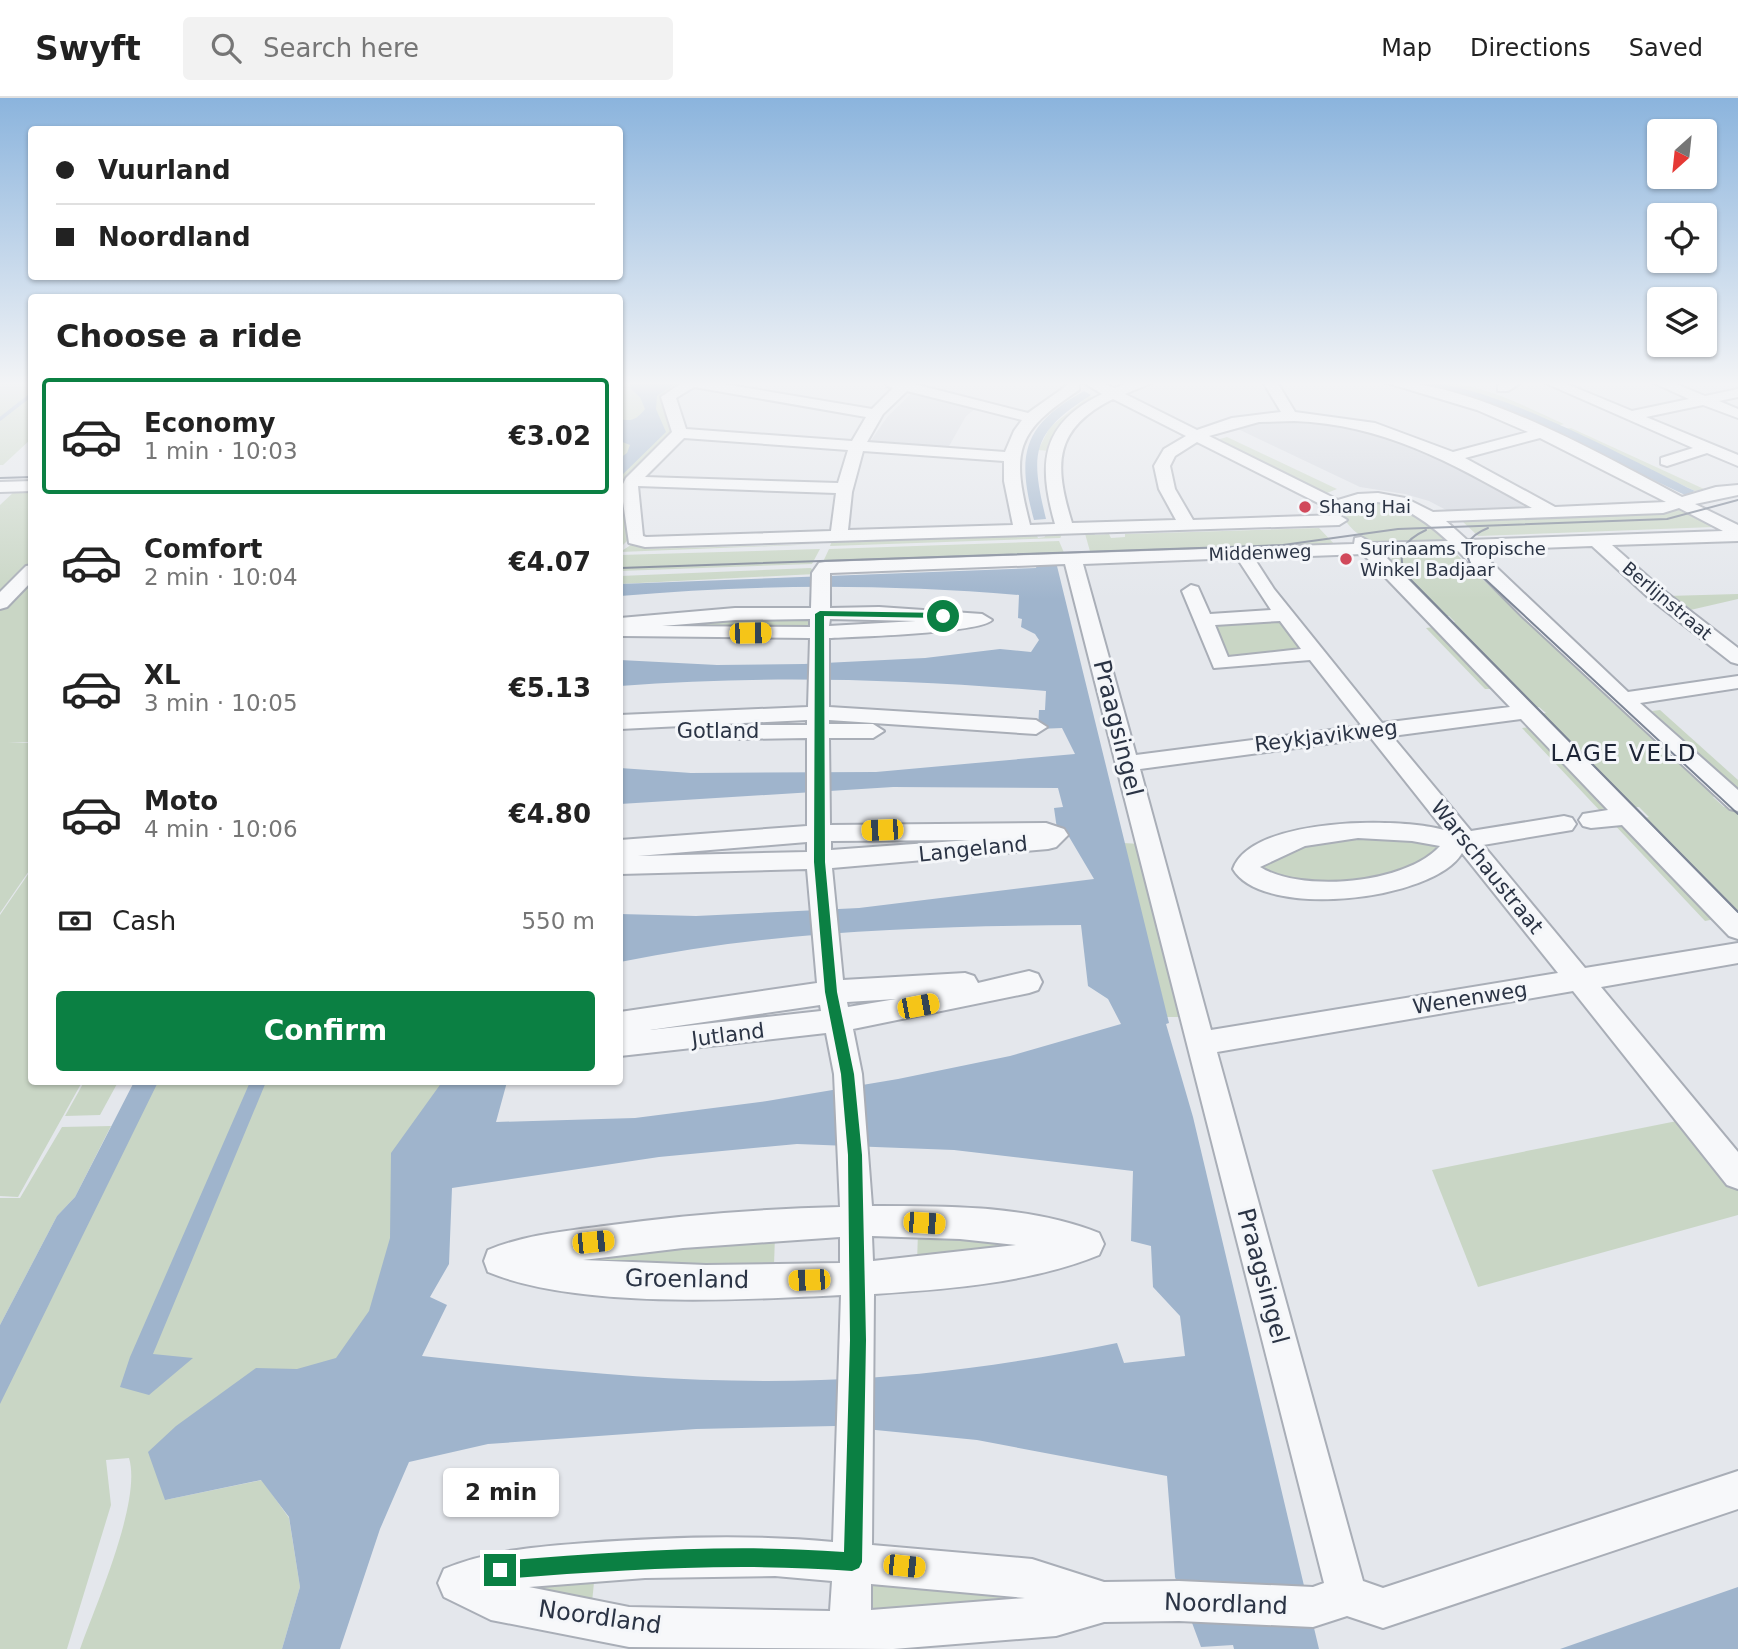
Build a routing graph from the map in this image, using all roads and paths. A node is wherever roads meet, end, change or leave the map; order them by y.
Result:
1 (659, 454) edge
2 (853, 454) edge
3 (973, 454) edge
4 (1054, 454) edge
5 (1168, 454) edge
6 (1240, 454) edge
7 (1272, 454) edge
8 (1444, 454) edge
9 (1460, 454) edge
10 (1582, 454) edge
11 (1687, 454) edge
12 (1009, 457) joint
13 (1278, 457) dead end
14 (1450, 457) junction
15 (1667, 461) dead end
16 (632, 481) junction
17 (28, 486) edge
18 (0, 487) edge
19 (842, 488) junction
20 (1738, 490) edge
21 (1345, 503) junction
22 (1679, 503) junction
23 (1552, 512) junction
24 (1431, 517) junction
25 (1187, 524) junction
26 (1065, 528) junction
27 (1023, 530) junction
28 (1738, 534) edge
29 (839, 536) junction
30 (1598, 542) junction
31 (1461, 546) junction
32 (1368, 550) junction
33 (1243, 554) junction
34 (1073, 559) junction
35 (28, 574) edge
36 (1191, 591) dead end
37 (0, 603) edge
38 (1285, 615) junction
39 (1203, 620) junction
40 (820, 623) junction
41 (1315, 653) junction
42 (1738, 658) edge
43 (1738, 682) edge
44 (1624, 698) junction
45 (1524, 712) junction
46 (818, 722) junction
47 (623, 725) edge
48 (1036, 727) dead end
49 (1376, 730) junction
50 (1128, 763) junction
51 (1738, 803) edge
52 (1627, 816) junction
53 (1591, 820) dead end
54 (1564, 824) dead end
55 (819, 833) junction
56 (1459, 841) junction
57 (623, 849) edge
58 (819, 862) junction
59 (623, 865) edge
60 (1738, 929) edge
61 (1738, 954) edge
62 (1580, 980) junction
63 (831, 992) junction
64 (836, 1021) junction
65 (623, 1023) edge
66 (1202, 1043) junction
67 (623, 1044) edge
68 (1738, 1175) edge
69 (855, 1220) junction
70 (856, 1279) junction
71 (1738, 1490) edge
72 (852, 1562) junction
73 (1330, 1601) junction
74 (1104, 1602) junction
75 (850, 1632) junction

1 - 16 street
2 - 19 street
3 - 12 street
4 - 26 street
5 - 25 street
6 - 21 street
7 - 13 street
8 - 14 street
9 - 14 street
10 - 22 street, Middenweg
11 - 15 street
12 - 27 street
14 - 23 street
16 - 19 street
16 - 29 street, Middenweg
17 - 18 street
19 - 29 street
20 - 22 street
21 - 24 street
21 - 25 street, Middenweg
21 - 32 street
22 - 23 street
22 - 28 street, Middenweg
23 - 24 street
24 - 31 street
25 - 26 street, Middenweg
26 - 27 street, Middenweg
27 - 29 street, Middenweg
28 - 30 street, Middenweg
30 - 31 street, Middenweg
30 - 42 street, Berlijnstraat
31 - 32 street, Middenweg
31 - 44 street
32 - 33 street, Middenweg
32 - 45 street
33 - 34 street, Middenweg
33 - 38 street, Warschaustraat
34 - 40 street, Middenweg
34 - 50 street, Praagsingel
35 - 37 street
36 - 39 street
38 - 39 street
38 - 41 street, Warschaustraat
39 - 41 street
40 - 40 street
40 - 40 street
40 - 46 street
41 - 49 street, Warschaustraat
43 - 44 street
44 - 51 street
45 - 49 street, Reykjavikweg
45 - 52 street
46 - 47 street, Gotland
46 - 48 street, Gotland
46 - 55 street
49 - 50 street, Reykjavikweg
49 - 56 street, Warschaustraat
50 - 66 street, Praagsingel
52 - 53 street
52 - 60 street
54 - 56 street
55 - 57 street, Langeland
55 - 58 street
55 - 58 street, Langeland
56 - 56 street
56 - 62 street, Warschaustraat
58 - 59 street, Langeland
58 - 63 street
61 - 62 street, Wenenweg
62 - 66 street, Wenenweg
62 - 68 street, Warschaustraat
63 - 64 street
63 - 64 street, Jutland
63 - 65 street, Jutland
64 - 67 street, Jutland
64 - 69 street
66 - 73 street, Praagsingel
69 - 70 street
69 - 70 street, Groenland
69 - 70 street, Groenland
70 - 72 street
71 - 73 street
72 - 74 street, Noordland
72 - 75 street
72 - 75 street, Noordland
73 - 74 street, Noordland
74 - 75 street, Noordland

